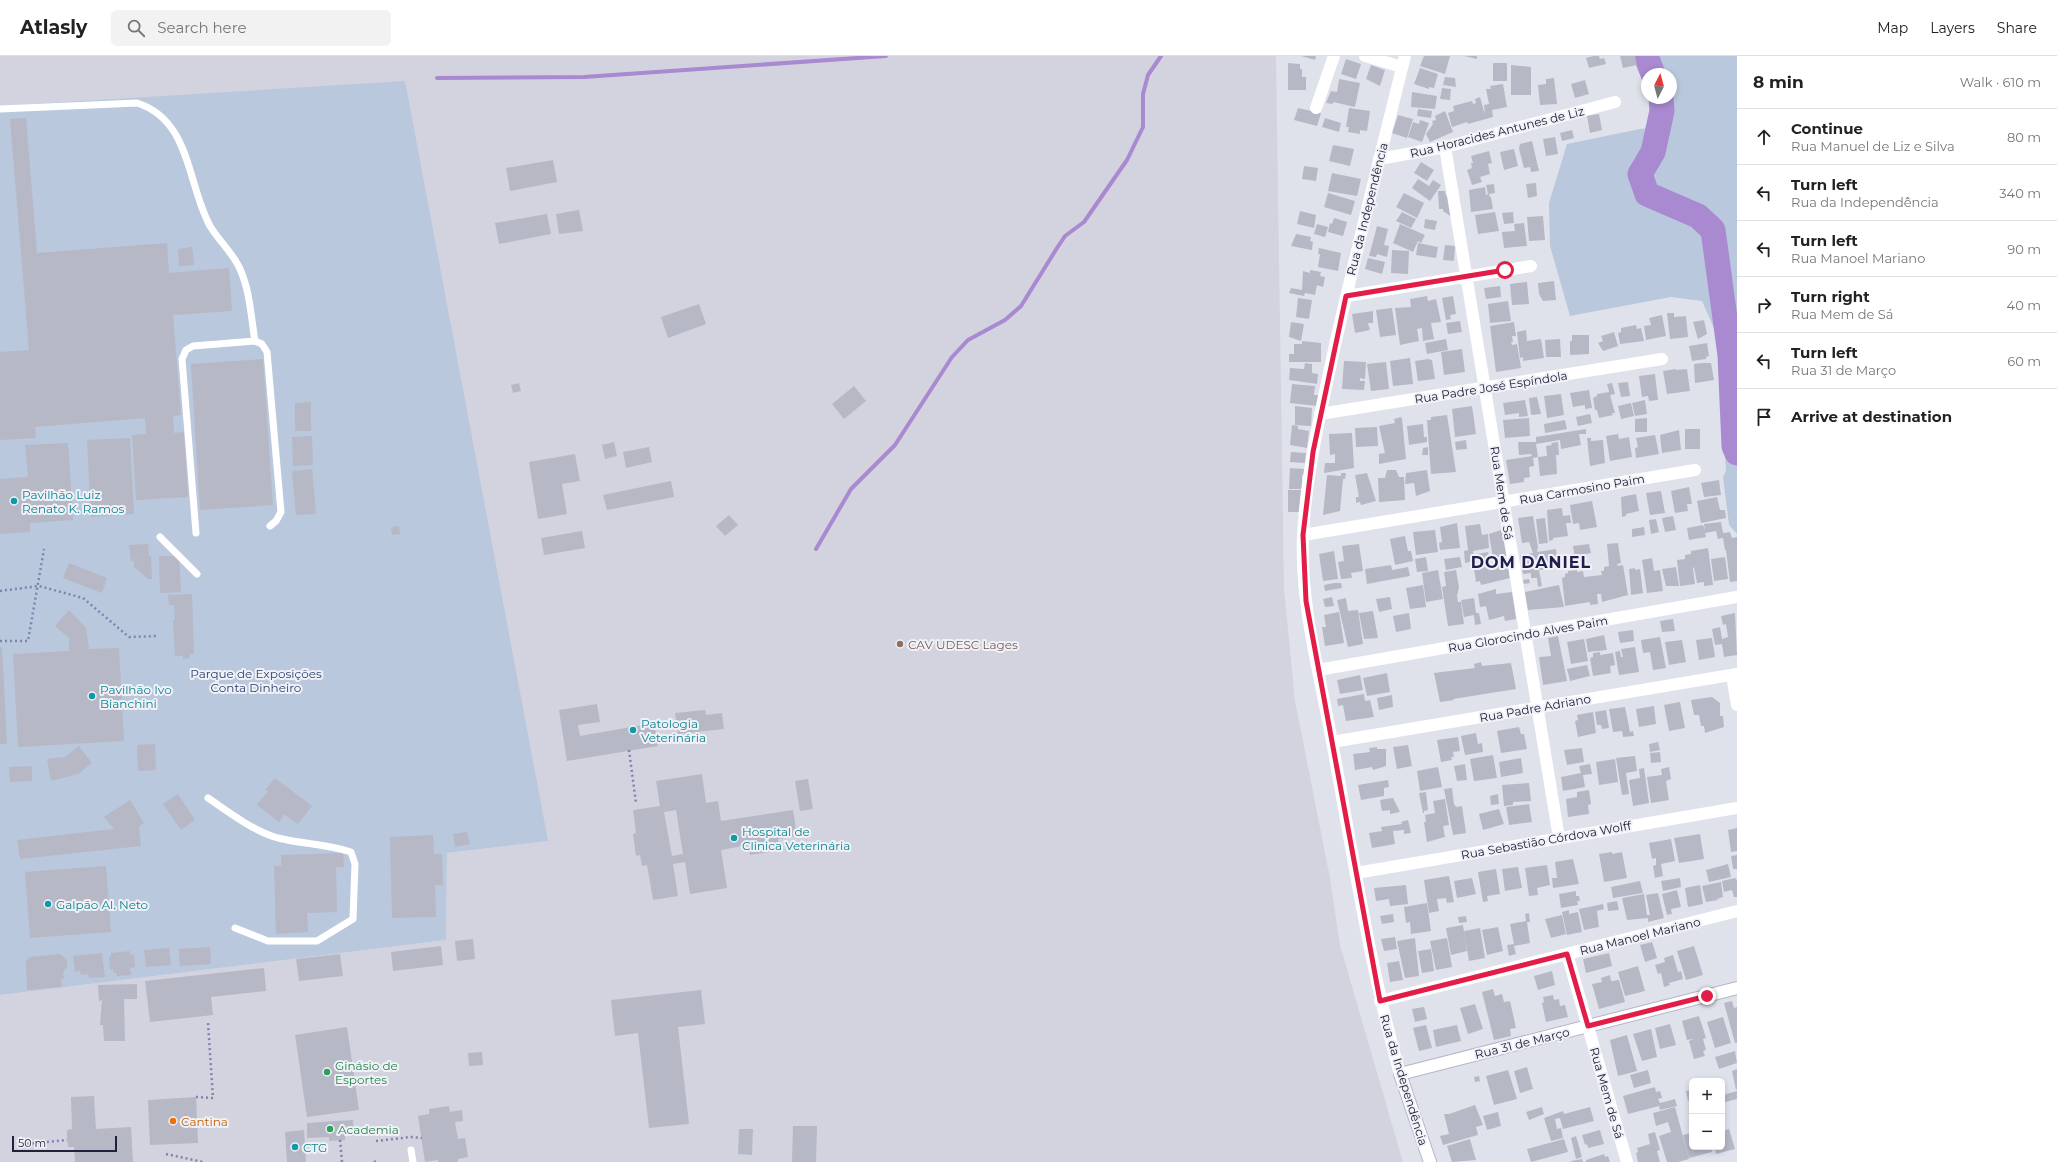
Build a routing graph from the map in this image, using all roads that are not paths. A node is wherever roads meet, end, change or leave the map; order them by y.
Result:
1 (1334, 56) edge
2 (1365, 56) edge
3 (1404, 62) edge
4 (1615, 102) dead end
5 (1316, 108) dead end
6 (0, 109) edge
7 (1445, 147) junction
8 (1379, 159) junction
9 (1531, 266) dead end
10 (1466, 276) junction
11 (1346, 296) junction
12 (256, 341) junction
13 (1662, 359) dead end
14 (1485, 388) junction
15 (1320, 414) junction
16 (1695, 470) dead end
17 (1503, 502) junction
18 (270, 526) dead end
19 (196, 533) dead end
20 (1303, 535) junction
21 (160, 537) dead end
22 (197, 574) dead end
23 (1737, 597) edge
24 (1525, 634) junction
25 (1318, 670) junction
26 (1734, 674) edge
27 (1737, 705) edge
28 (1537, 707) junction
29 (1332, 742) junction
30 (208, 798) dead end
31 (1737, 808) edge
32 (1558, 838) junction
33 (1356, 873) junction
34 (1737, 911) edge
35 (235, 928) dead end
36 (1567, 954) junction
37 (1737, 988) edge
38 (1380, 1001) junction
39 (1588, 1026) junction
40 (1400, 1074) junction
41 (411, 1150) dead end
42 (413, 1162) edge
43 (1430, 1162) edge
44 (1627, 1162) edge

1 - 5 street
2 - 3 street
3 - 8 street, Rua da Independência
4 - 7 street, Rua Horacides Antunes de Liz
6 - 12 lane
7 - 8 street, Rua Horacides Antunes de Liz
7 - 10 street, Rua Mem de Sá
8 - 11 street, Rua da Independência
9 - 10 street
10 - 11 street
10 - 14 street, Rua Mem de Sá
11 - 15 street, Rua da Independência
12 - 18 lane
12 - 19 lane
13 - 14 street, Rua Padre José Espíndola
14 - 15 street, Rua Padre José Espíndola
14 - 17 street, Rua Mem de Sá
15 - 20 street, Rua da Independência
16 - 17 street, Rua Carmosino Paim
17 - 20 street, Rua Carmosino Paim
17 - 24 street, Rua Mem de Sá
20 - 25 street, Rua da Independência
21 - 22 lane
23 - 24 street, Rua Glorocindo Alves Paim
24 - 25 street, Rua Glorocindo Alves Paim
24 - 28 street, Rua Mem de Sá
25 - 29 street, Rua da Independência
26 - 27 street
26 - 28 street, Rua Padre Adriano
28 - 29 street, Rua Padre Adriano
28 - 32 street, Rua Mem de Sá
29 - 33 street, Rua da Independência
30 - 35 lane
31 - 32 street, Rua Sebastião Córdova Wolff
32 - 33 street, Rua Sebastião Córdova Wolff
33 - 38 street, Rua da Independência
34 - 36 street, Rua Manoel Mariano
36 - 38 street, Rua Manoel Mariano
36 - 39 street, Rua Mem de Sá
37 - 39 street, Rua 31 de Março
38 - 40 street, Rua da Independência
39 - 40 street, Rua 31 de Março
39 - 44 street, Rua Mem de Sá
40 - 43 street, Rua da Independência
41 - 42 lane

